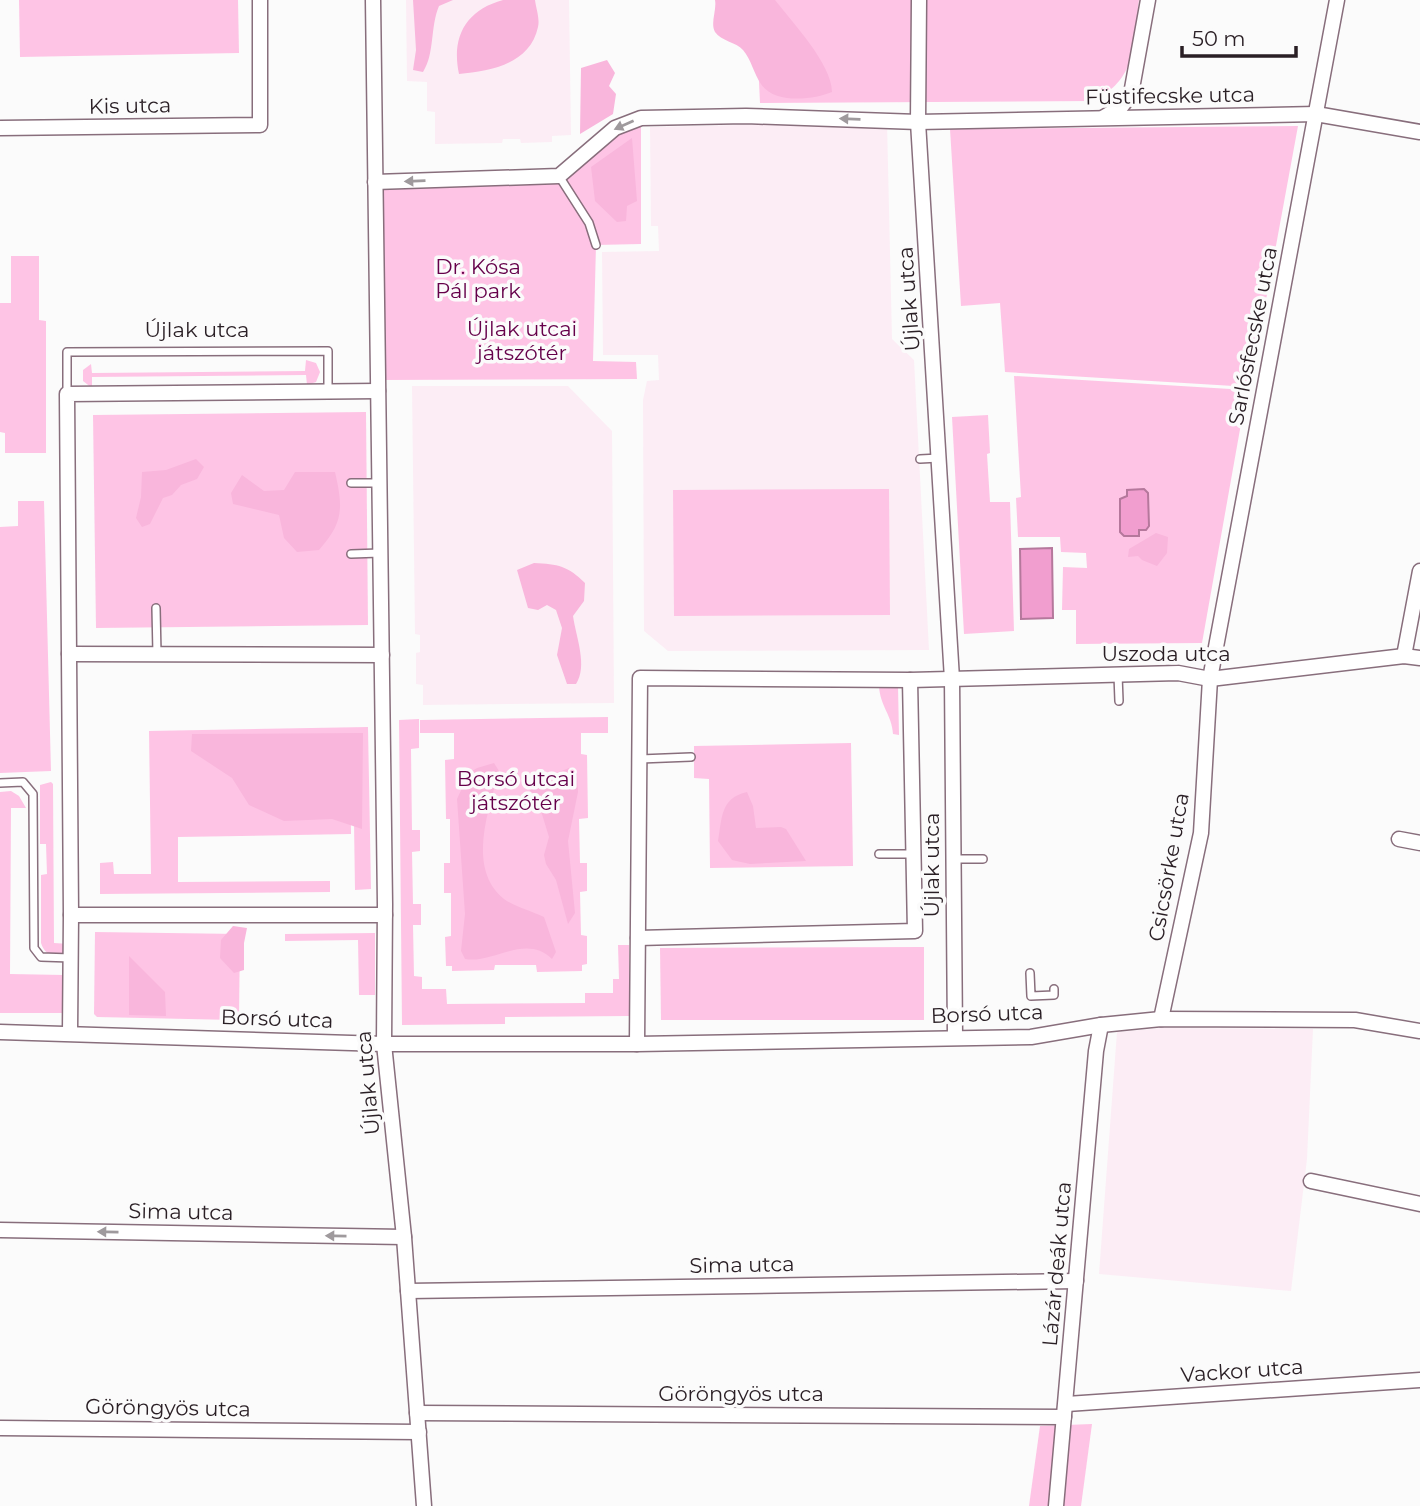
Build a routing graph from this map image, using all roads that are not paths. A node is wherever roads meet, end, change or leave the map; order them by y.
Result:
1 (260, 0) edge
2 (373, 0) edge
3 (919, 0) edge
4 (1148, 0) edge
5 (1337, 0) edge
6 (1316, 114) junction
7 (1101, 119) junction
8 (918, 122) junction
9 (0, 128) edge
10 (1420, 132) edge
11 (559, 176) junction
12 (375, 182) junction
13 (596, 245) dead end
14 (328, 391) junction
15 (378, 391) junction
16 (68, 394) junction
17 (939, 458) junction
18 (919, 459) dead end
19 (351, 483) dead end
20 (379, 483) junction
21 (380, 553) junction
22 (351, 554) dead end
23 (1420, 571) edge
24 (156, 608) dead end
25 (69, 654) junction
26 (157, 654) junction
27 (382, 654) junction
28 (1404, 656) junction
29 (1420, 659) edge
30 (1118, 675) junction
31 (952, 679) junction
32 (1210, 679) junction
33 (910, 680) junction
34 (1119, 701) dead end
35 (691, 757) dead end
36 (640, 759) junction
37 (0, 783) edge
38 (1399, 839) dead end
39 (1420, 843) edge
40 (879, 855) dead end
41 (914, 855) junction
42 (953, 859) junction
43 (983, 859) dead end
44 (71, 915) junction
45 (385, 915) junction
46 (638, 938) junction
47 (71, 958) junction
48 (1030, 973) dead end
49 (1054, 989) dead end
50 (1161, 1019) junction
51 (1101, 1026) junction
52 (1420, 1031) edge
53 (0, 1032) edge
54 (70, 1033) junction
55 (955, 1037) junction
56 (384, 1044) junction
57 (636, 1044) junction
58 (1311, 1181) dead end
59 (1420, 1204) edge
60 (0, 1230) edge
61 (404, 1237) junction
62 (1076, 1281) junction
63 (408, 1291) junction
64 (1420, 1380) edge
65 (1065, 1411) junction
66 (417, 1413) junction
67 (0, 1428) edge
68 (419, 1432) junction
69 (424, 1506) edge
70 (1056, 1506) edge

1 - 9 street, Kis utca
2 - 12 street, Újlak utca
3 - 8 street, Újlak utca
4 - 7 street
5 - 6 street, Sarlósfecske utca
6 - 7 street, Füstifecske utca
6 - 10 street, Füstifecske utca
6 - 32 street, Sarlósfecske utca
7 - 8 street, Füstifecske utca
8 -> 11 street
8 - 17 street, Újlak utca
11 -> 12 street
11 - 13 lane
12 - 15 street, Újlak utca
14 - 15 street
14 - 16 street
14 - 16 lane, Újlak utca
15 - 20 street, Újlak utca
16 - 25 street, Újlak utca
17 - 18 lane
17 - 31 street, Újlak utca
19 - 20 lane
20 - 21 street, Újlak utca
21 - 22 lane
21 - 27 street, Újlak utca
23 - 28 street
24 - 26 lane
25 - 26 street
25 - 44 street, Újlak utca
26 - 27 street
27 - 45 street, Újlak utca
28 - 29 street, Uszoda utca
28 - 32 street, Uszoda utca
30 - 31 street, Uszoda utca
30 - 32 street, Uszoda utca
30 - 34 lane
31 - 33 street
31 - 42 street, Újlak utca
32 - 50 street, Csicsörke utca
33 - 36 street
33 - 41 street
35 - 36 lane
36 - 46 street
37 - 47 lane
38 - 39 street
40 - 41 lane
41 - 46 street
42 - 43 lane
42 - 55 street, Újlak utca
44 - 45 street
44 - 47 street, Újlak utca
45 - 56 street, Újlak utca
46 - 57 street
47 - 54 street, Újlak utca
48 - 49 lane
50 - 51 street, Borsó utca
50 - 52 street, Borsó utca
51 - 55 street, Borsó utca
51 - 62 street, Lázár deák utca
53 - 54 street, Borsó utca
54 - 56 street, Borsó utca
55 - 57 street, Borsó utca
56 - 57 street, Borsó utca
56 - 61 street, Újlak utca
58 - 59 street
61 -> 60 street, Sima utca
61 - 63 street, Újlak utca
62 - 63 street, Sima utca
62 - 65 street, Lázár deák utca
63 - 66 street, Újlak utca
64 - 65 street, Vackor utca
65 - 66 street, Göröngyös utca
65 - 70 street, Lázár deák utca
66 - 68 street, Újlak utca
67 - 68 street, Göröngyös utca
68 - 69 street, Újlak utca

